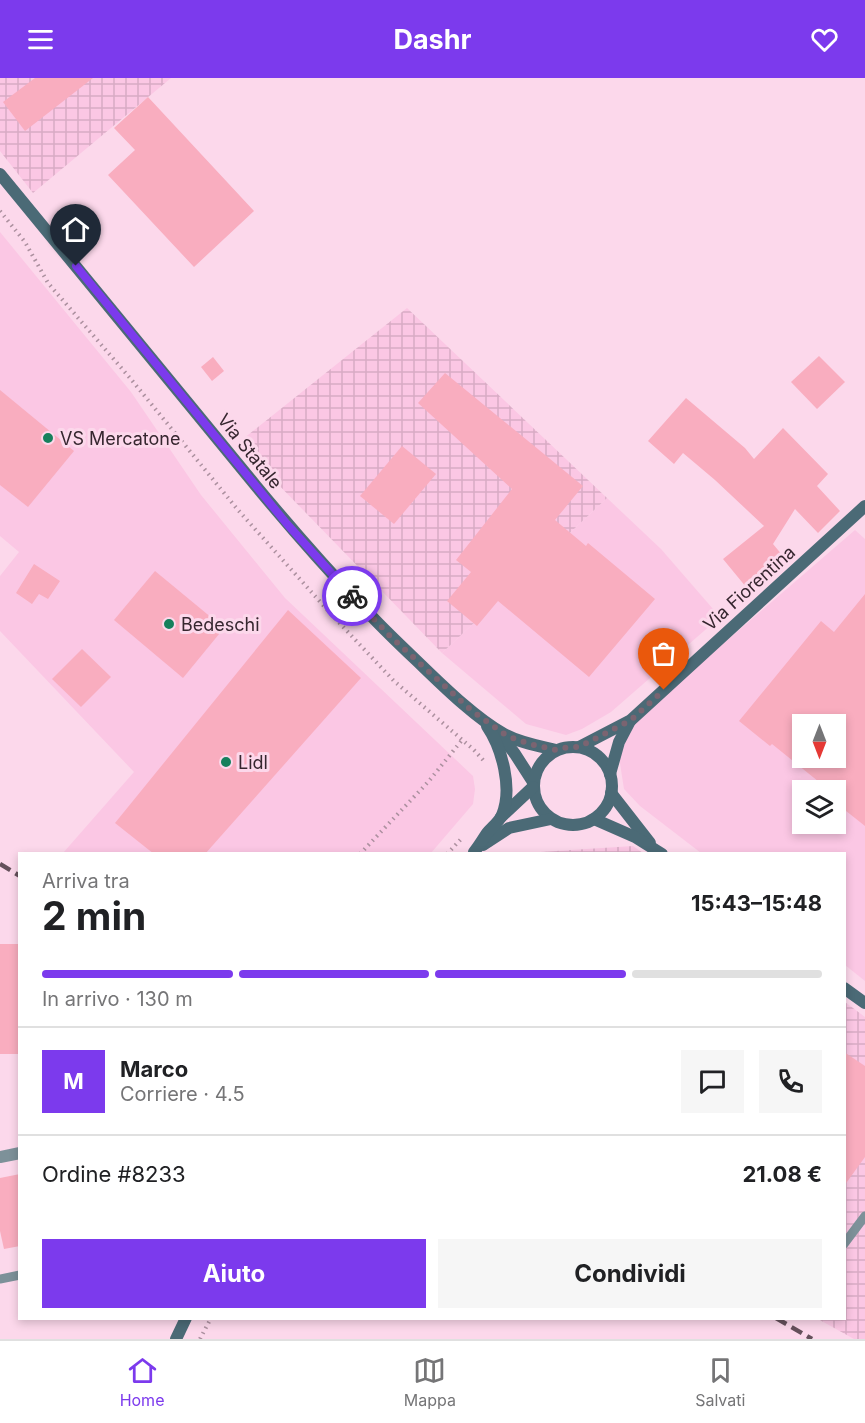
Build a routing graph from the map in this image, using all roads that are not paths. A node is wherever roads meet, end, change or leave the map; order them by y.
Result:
1 (0, 174) edge
2 (865, 506) edge
3 (481, 717) junction
4 (631, 720) junction
5 (496, 729) junction
6 (579, 747) junction
7 (556, 750) junction
8 (610, 774) junction
9 (533, 784) junction
10 (611, 793) junction
11 (501, 817) junction
12 (551, 819) junction
13 (594, 819) junction
14 (658, 851) edge
15 (475, 852) edge
16 (475, 852) edge
17 (846, 989) edge
18 (865, 1003) edge
19 (18, 1153) edge
20 (0, 1157) edge
21 (865, 1216) edge
22 (846, 1241) edge
23 (18, 1275) edge
24 (0, 1279) edge
25 (185, 1320) edge
26 (176, 1339) edge

1 - 3 main road, Via Statale
2 - 4 main road, Via Fiorentina
3 - 5 main road, Via Statale
3 - 11 main road
4 - 6 main road, Via Fiorentina
4 - 8 main road, Via Fiorentina
5 - 7 main road, Via Statale
5 - 9 main road, Via Statale
6 - 7 main road, Via Statale
6 - 8 main road
7 - 9 main road
8 - 10 main road
9 - 11 main road
9 - 12 main road, Via Statale
10 - 13 main road
10 - 14 main road
11 - 15 main road
12 - 13 main road
12 - 16 main road
13 - 14 main road
17 - 18 main road
19 - 20 street
21 - 22 lane
23 - 24 lane
25 - 26 main road

